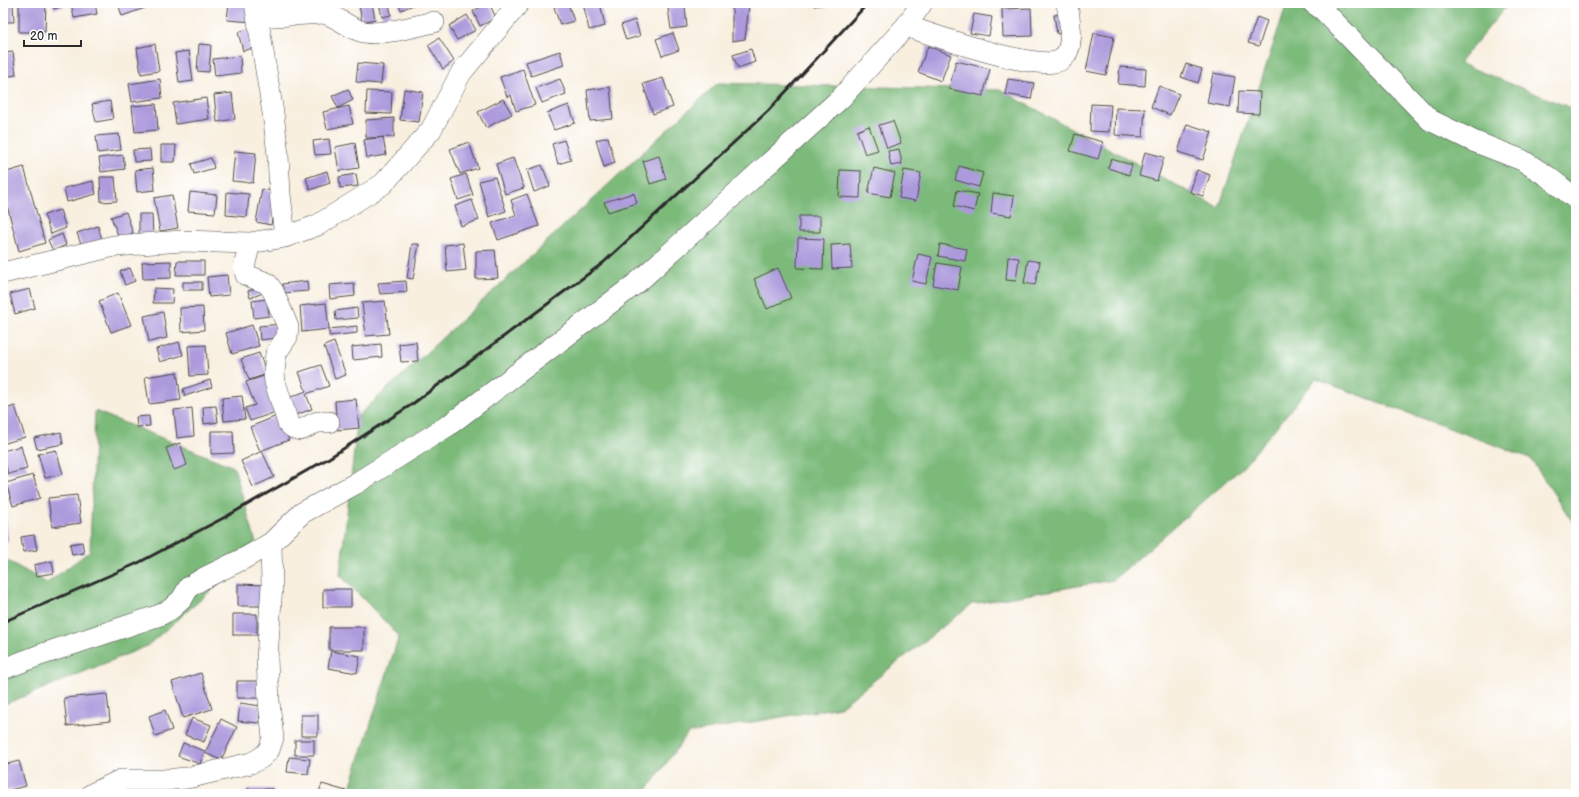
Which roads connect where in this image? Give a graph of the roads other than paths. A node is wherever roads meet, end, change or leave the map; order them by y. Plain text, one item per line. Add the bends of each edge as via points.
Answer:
1 (519, 3) edge
2 (922, 3) edge
3 (1067, 3) edge
4 (1313, 3) edge
5 (256, 10) edge
6 (434, 22) dead end
7 (906, 26) junction
8 (1576, 198) edge
9 (285, 237) junction
10 (250, 243) junction
11 (3, 273) edge
12 (328, 422) dead end
13 (271, 542) junction
14 (3, 669) edge
15 (92, 794) edge

1 - 9 street via 461,73 431,130 383,184 318,225
2 - 7 street
3 - 7 street via 1071,31 1069,49 1064,58 1050,64 1006,57
4 - 8 street via 1324,10 1430,120 1473,142 1522,160
5 - 6 street via 324,13 350,27 373,33
5 - 9 street via 273,113
7 - 13 street via 841,98 638,282 449,425 302,514
9 - 10 street
10 - 11 street via 182,241 114,246
10 - 12 street via 244,267 246,275 267,283 288,327 287,337 276,352 274,373 274,382 288,423 292,428 304,430 318,422
13 - 14 street via 189,587 182,599 160,615
13 - 15 street via 272,585 267,659 273,738 269,750 251,764 187,778 121,780

